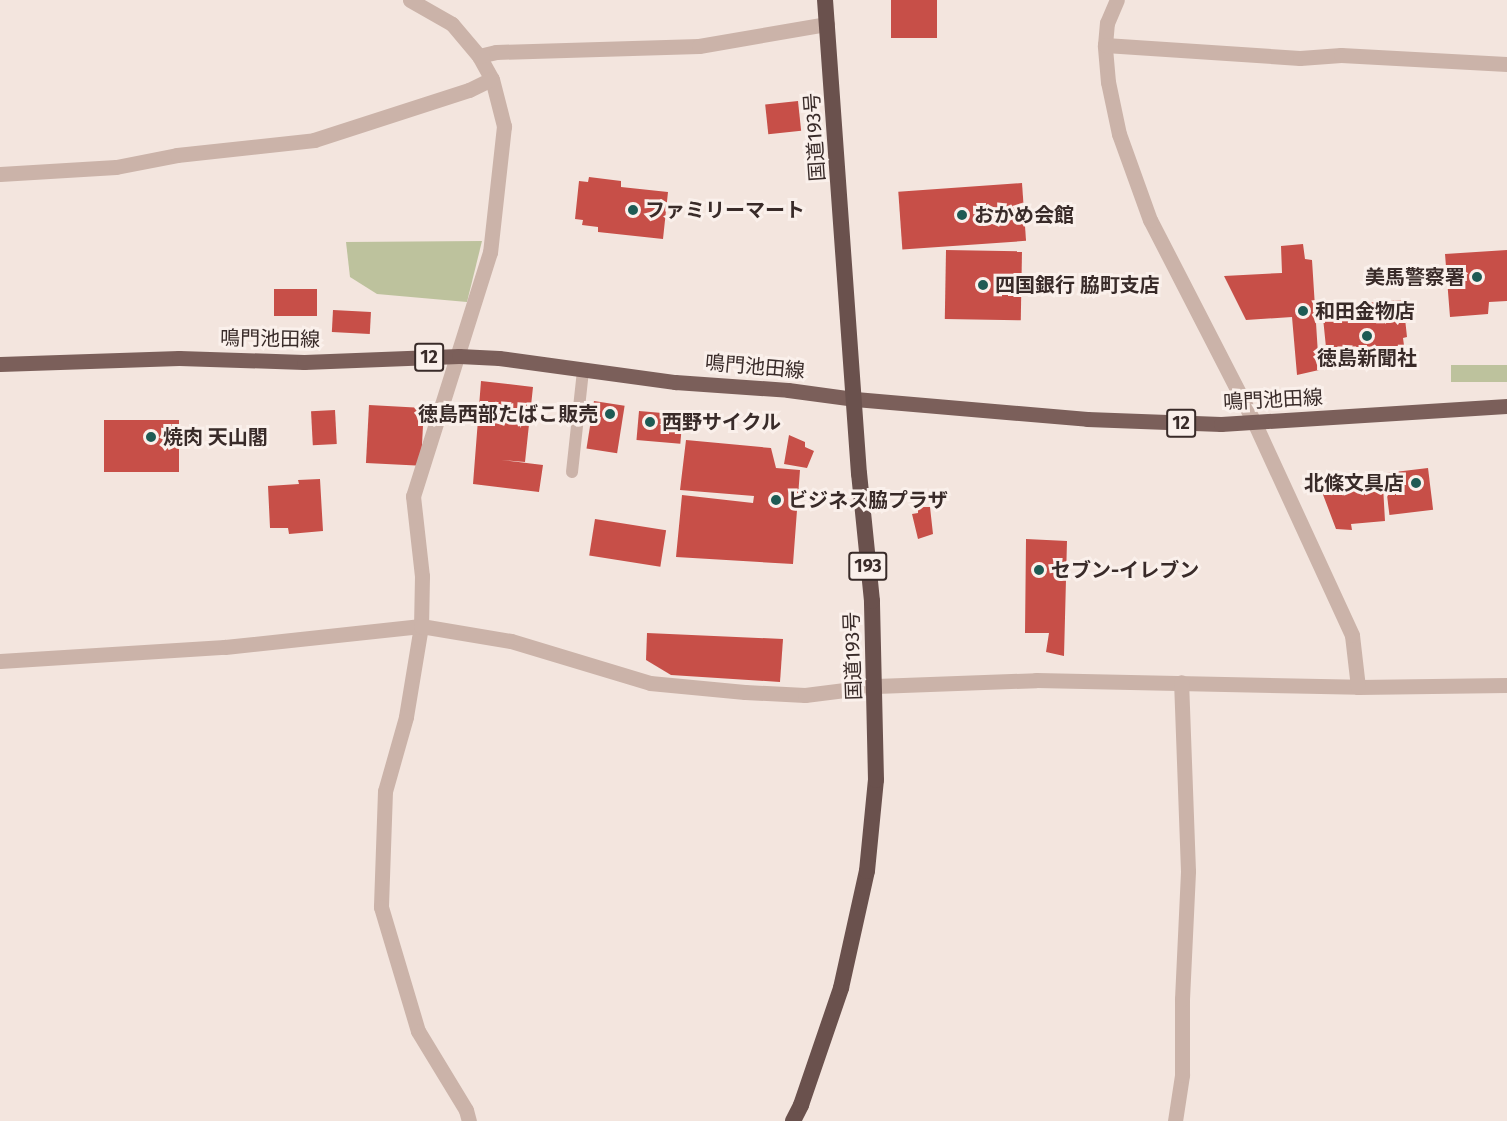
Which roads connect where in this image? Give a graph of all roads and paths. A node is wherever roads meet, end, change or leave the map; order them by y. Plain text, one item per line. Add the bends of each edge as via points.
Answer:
1 (410, 0) edge
2 (825, 0) edge
3 (1117, 0) edge
4 (827, 24) junction
5 (1105, 45) junction
6 (479, 56) junction
7 (1507, 64) edge
8 (492, 79) junction
9 (0, 174) edge
10 (459, 356) junction
11 (0, 364) edge
12 (583, 370) junction
13 (855, 399) junction
14 (1507, 406) edge
15 (1255, 424) junction
16 (572, 472) dead end
17 (421, 626) junction
18 (0, 661) edge
19 (1181, 682) junction
20 (1507, 685) edge
21 (876, 686) junction
22 (1358, 687) junction
23 (468, 1121) edge
24 (793, 1121) edge
25 (1175, 1121) edge

1 - 6 street via 452,24
2 - 4 highway, 国道193号 / 193
3 - 5 street via 1107,23
4 - 6 street via 699,46 496,52
4 - 13 highway, 国道193号 / 193
5 - 7 street via 1300,58 1341,55
5 - 15 street via 1119,134 1150,220
6 - 8 street
8 - 9 street via 470,90 314,140 177,154 116,167
8 - 10 street via 504,126 491,240
10 - 11 main road, 鳴門池田線 / 12 via 304,362 179,358
10 - 12 main road, 鳴門池田線 / 12
10 - 17 street via 413,496 422,576
12 - 13 main road, 鳴門池田線 / 12
12 - 16 lane
13 - 15 main road, 鳴門池田線 / 12 via 1087,419
13 - 21 highway, 国道193号 / 193
14 - 15 main road, 鳴門池田線 / 12
15 - 22 street via 1352,635
17 - 18 street via 225,647
17 - 21 street via 511,641 651,683 805,695
17 - 23 street via 406,717 385,791 381,907 418,1030 466,1110
19 - 21 street via 1036,680
19 - 22 street
19 - 25 street via 1188,871 1182,1075
20 - 22 street
21 - 24 highway, 国道193号 / 193 via 876,780 867,871 842,988

